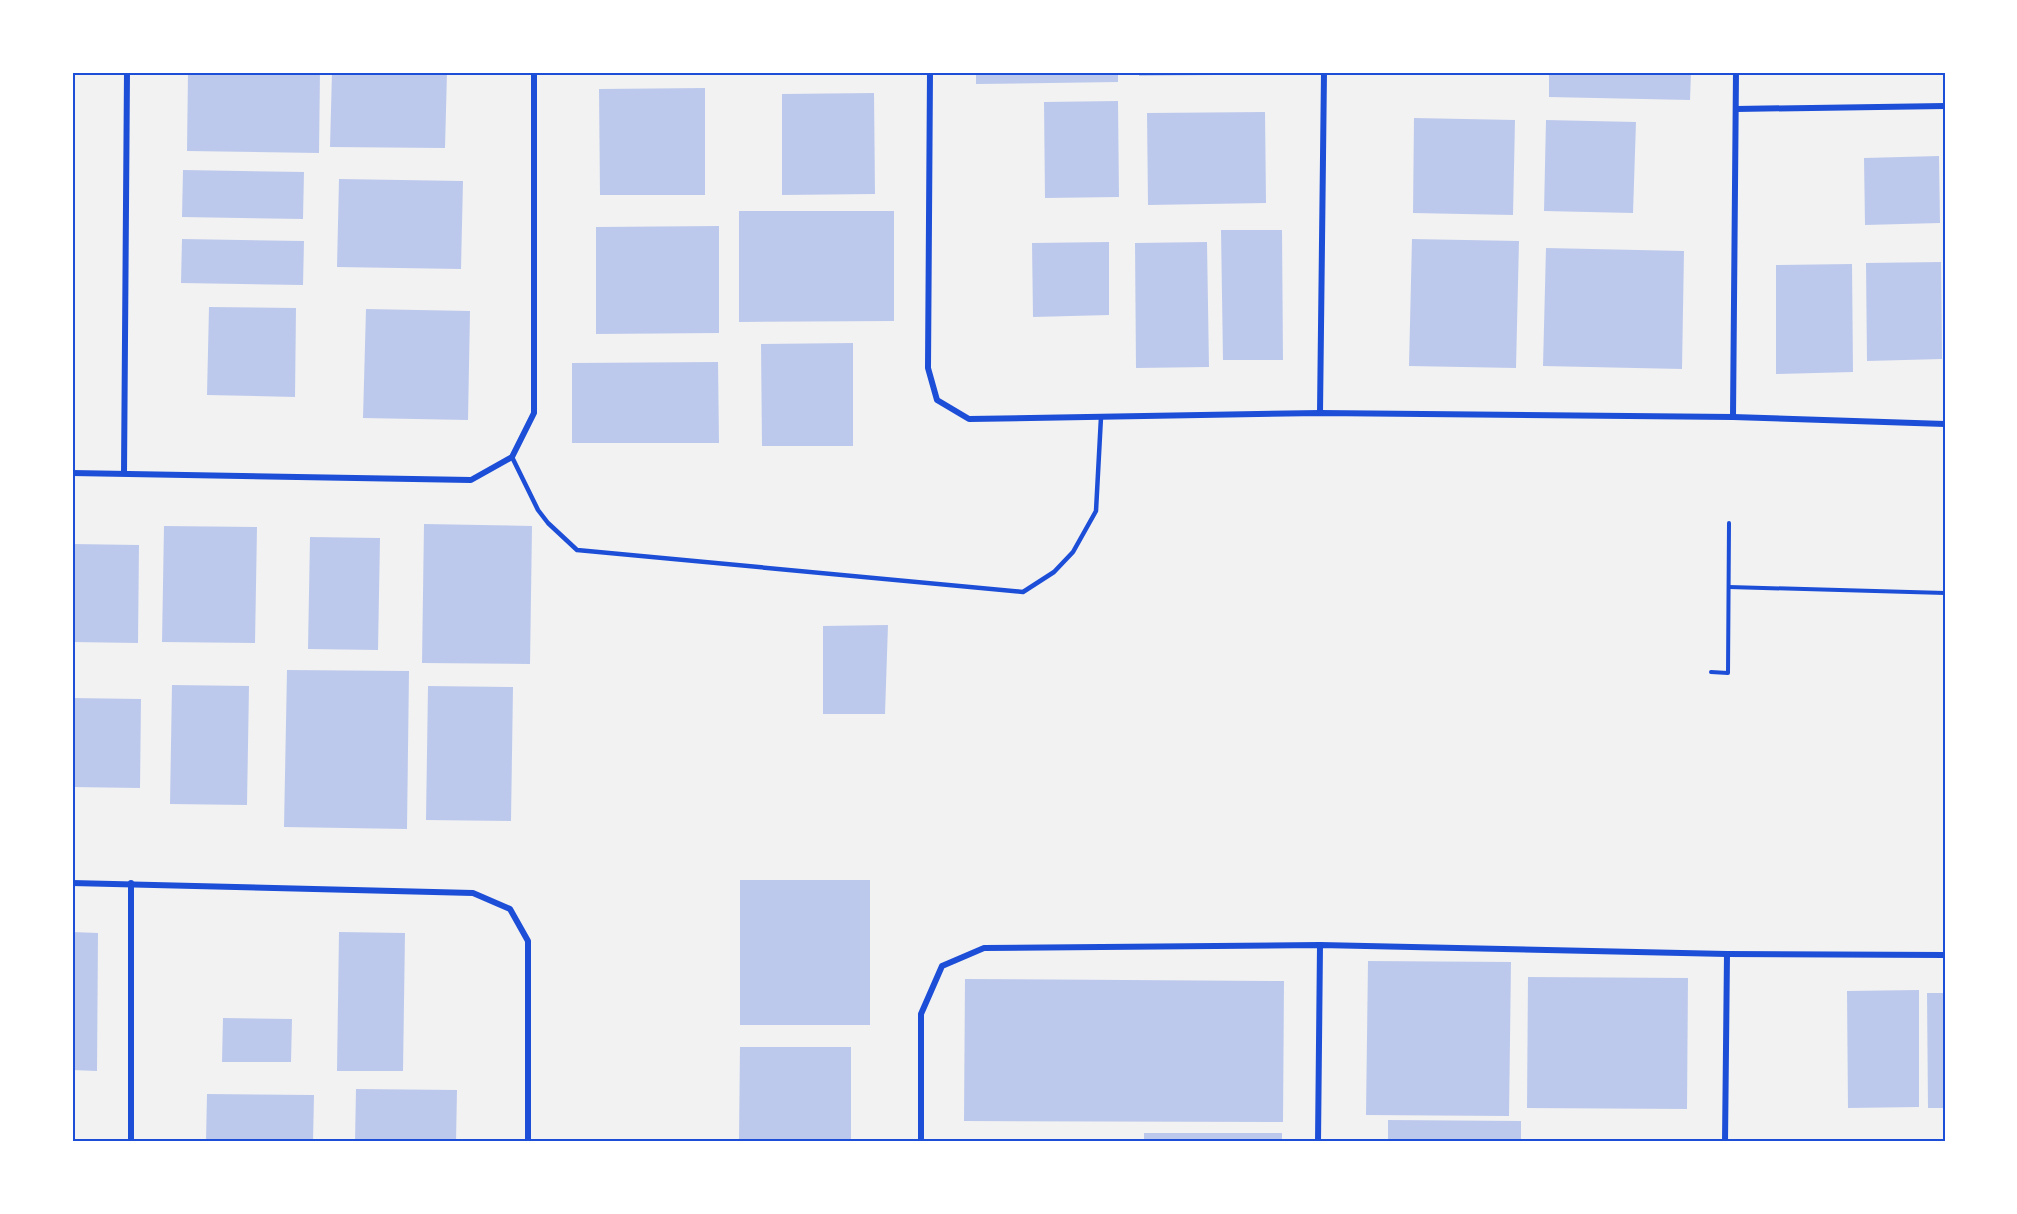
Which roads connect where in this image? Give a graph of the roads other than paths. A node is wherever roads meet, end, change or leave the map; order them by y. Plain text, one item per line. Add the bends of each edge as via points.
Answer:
1 (128, 72) edge
2 (534, 72) edge
3 (930, 72) edge
4 (1324, 72) edge
5 (1736, 72) edge
6 (1945, 106) edge
7 (1736, 109) junction
8 (1320, 413) junction
9 (1101, 417) junction
10 (1733, 417) junction
11 (1945, 424) edge
12 (512, 457) junction
13 (72, 473) edge
14 (124, 473) junction
15 (72, 883) edge
16 (131, 883) junction
17 (1320, 945) junction
18 (1726, 954) junction
19 (1945, 955) edge
20 (131, 1142) edge
21 (528, 1142) edge
22 (921, 1142) edge
23 (1318, 1142) edge
24 (1725, 1142) edge

1 - 14 street
2 - 12 street via 534,413
3 - 9 street via 928,368 937,400 969,419
4 - 8 street
5 - 7 street
6 - 7 street
7 - 10 street
8 - 9 street
8 - 10 street
9 - 12 lane via 1096,511 1073,552 1054,572 1023,592 577,550 537,510
10 - 11 street
12 - 14 street via 471,480
13 - 14 street
15 - 16 street
16 - 20 street
16 - 21 street via 473,892 510,909 528,941
17 - 18 street
17 - 22 street via 984,948 942,966 921,1014
17 - 23 street
18 - 19 street
18 - 24 street

